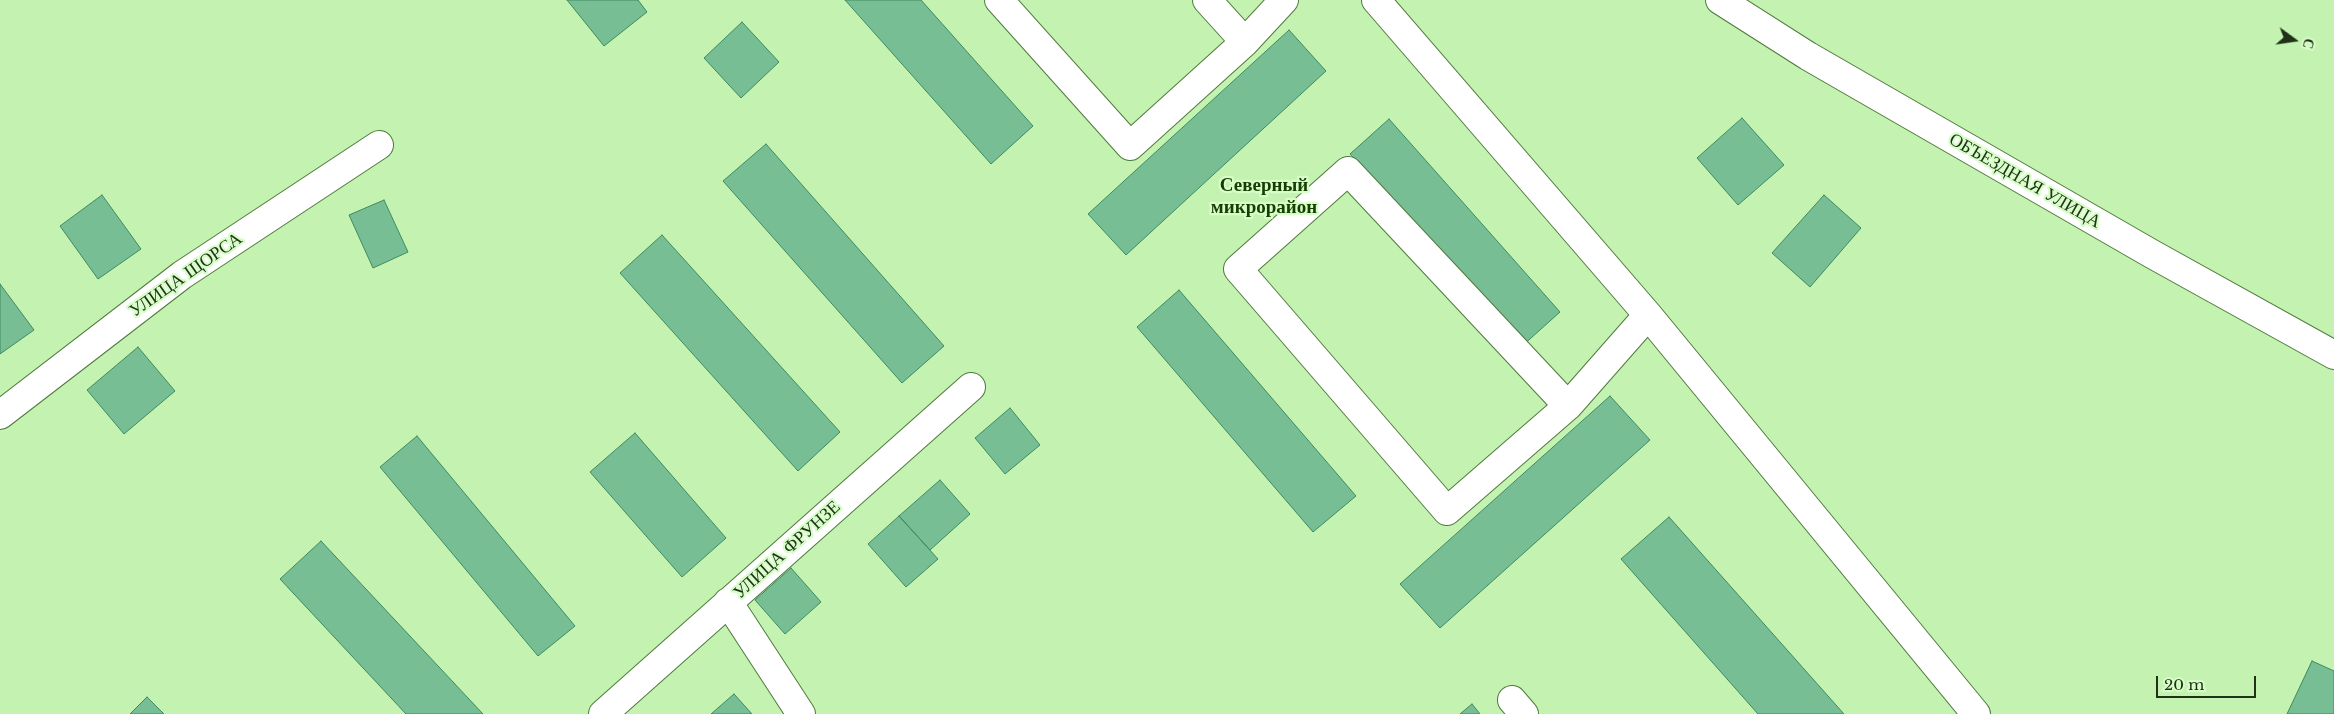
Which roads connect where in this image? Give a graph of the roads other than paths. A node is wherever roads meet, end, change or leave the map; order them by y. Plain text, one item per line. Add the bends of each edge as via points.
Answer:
1 (999, 0) edge
2 (1207, 0) edge
3 (1284, 0) edge
4 (1376, 0) edge
5 (1720, 0) edge
6 (1245, 42) junction
7 (380, 145) dead end
8 (1648, 315) junction
9 (2334, 354) edge
10 (971, 386) dead end
11 (1568, 406) junction
12 (0, 415) edge
13 (728, 602) junction
14 (603, 714) edge
15 (801, 714) edge
16 (1976, 714) edge

1 - 6 street via 1130,146
2 - 6 street
3 - 6 street
4 - 8 street
5 - 9 street, ОБЪЕЗДНАЯ УЛИЦА via 1808,56 2152,254
7 - 12 street, УЛИЦА ЩОРСА via 182,275
8 - 11 street
8 - 16 street
10 - 13 street, УЛИЦА ФРУНЗЕ
11 - 11 street via 1447,511 1238,268 1348,171
13 - 14 street, УЛИЦА ФРУНЗЕ
13 - 15 street

